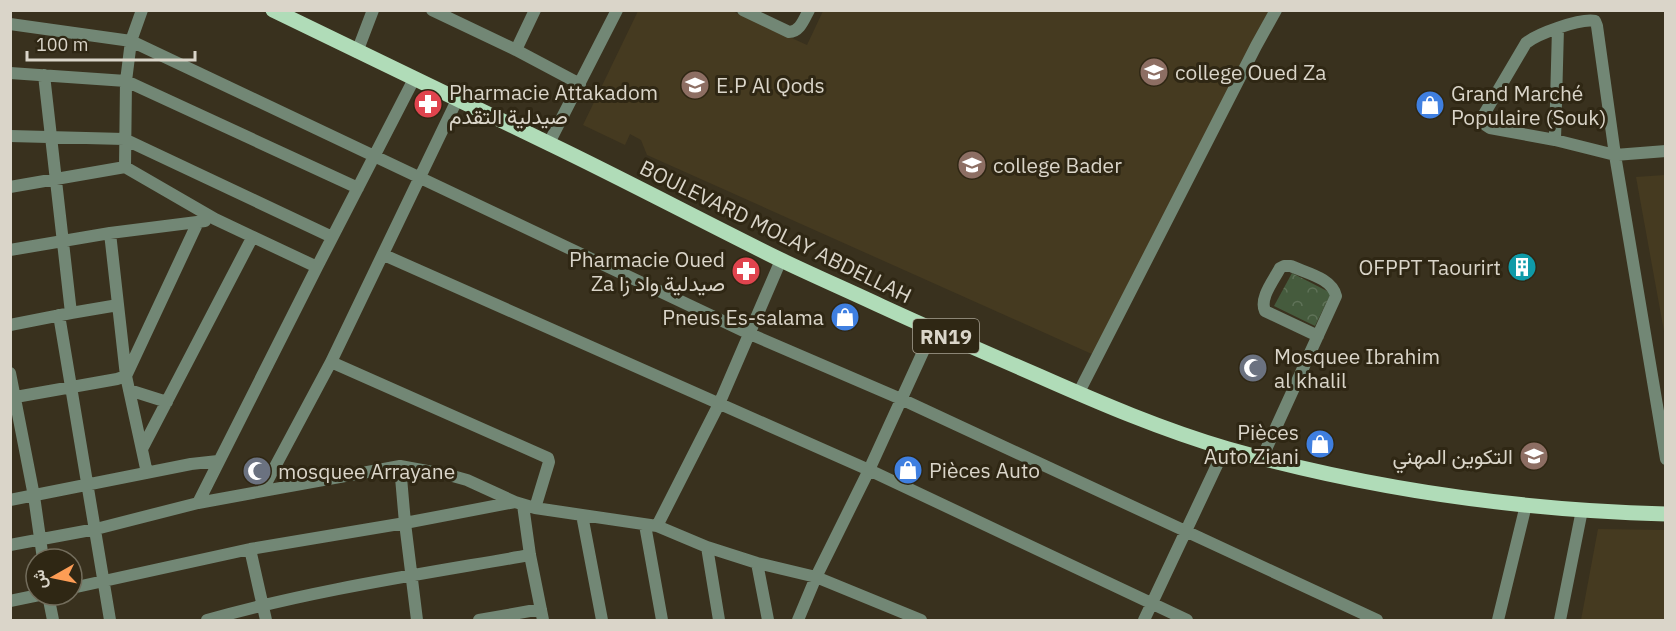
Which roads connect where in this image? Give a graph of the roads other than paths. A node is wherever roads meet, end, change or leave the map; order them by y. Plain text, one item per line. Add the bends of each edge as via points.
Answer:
1 (142, 10) edge
2 (273, 10) edge
3 (373, 10) edge
4 (432, 10) edge
5 (535, 10) edge
6 (617, 10) edge
7 (742, 10) edge
8 (809, 10) edge
9 (1276, 10) edge
10 (449, 14) edge
11 (10, 24) edge
12 (1558, 28) junction
13 (130, 41) junction
14 (516, 50) junction
15 (357, 52) junction
16 (10, 73) edge
17 (44, 75) junction
18 (414, 79) junction
19 (126, 81) junction
20 (580, 84) junction
21 (457, 100) junction
22 (10, 136) edge
23 (51, 138) junction
24 (124, 140) junction
25 (1555, 140) junction
26 (549, 143) junction
27 (1665, 151) edge
28 (375, 155) junction
29 (1615, 155) junction
30 (125, 167) junction
31 (56, 178) junction
32 (420, 178) junction
33 (10, 187) edge
34 (358, 188) junction
35 (215, 219) junction
36 (198, 222) junction
37 (110, 233) junction
38 (332, 237) junction
39 (252, 238) junction
40 (63, 241) junction
41 (10, 250) edge
42 (384, 255) junction
43 (781, 260) junction
44 (317, 267) junction
45 (118, 305) junction
46 (65, 314) junction
47 (10, 325) edge
48 (933, 330) junction
49 (750, 334) junction
50 (1318, 336) junction
51 (331, 362) junction
52 (10, 373) edge
53 (126, 376) junction
54 (72, 387) junction
55 (129, 390) junction
56 (1078, 394) junction
57 (13, 398) edge
58 (901, 399) junction
59 (167, 402) junction
60 (719, 404) junction
61 (1225, 448) junction
62 (142, 449) junction
63 (1262, 458) junction
64 (1665, 459) edge
65 (218, 461) junction
66 (400, 466) junction
67 (869, 470) junction
68 (147, 473) junction
69 (87, 484) junction
70 (262, 490) junction
71 (34, 496) junction
72 (10, 500) edge
73 (198, 503) junction
74 (524, 505) junction
75 (1526, 505) junction
76 (1582, 510) junction
77 (1665, 514) edge
78 (582, 515) junction
79 (405, 523) junction
80 (651, 526) junction
81 (96, 529) junction
82 (1185, 532) junction
83 (40, 540) junction
84 (10, 545) edge
85 (41, 547) edge
86 (707, 547) junction
87 (250, 549) junction
88 (530, 555) junction
89 (757, 563) junction
90 (412, 576) junction
91 (816, 578) junction
92 (104, 582) junction
93 (84, 586) edge
94 (262, 604) junction
95 (1152, 604) junction
96 (542, 615) edge
97 (912, 619) edge
98 (110, 621) edge
99 (207, 621) edge
100 (266, 621) edge
101 (417, 621) edge
102 (479, 621) edge
103 (602, 621) edge
104 (662, 621) edge
105 (719, 621) edge
106 (768, 621) edge
107 (798, 621) edge
108 (1144, 621) edge
109 (1187, 621) edge
110 (1377, 621) edge
111 (1498, 621) edge
112 (1560, 621) edge

1 - 13 street
2 - 15 main road, BOULEVARD MOLAY ABDELLAH / RN19
3 - 15 street
4 - 10 street
5 - 14 street
6 - 20 street
7 - 8 street via 789,32 799,28
9 - 56 street
10 - 14 street
11 - 13 street
12 - 25 street
12 - 25 street via 1526,43 1483,116 1484,124 1490,128
12 - 29 street via 1589,20 1597,26
13 - 19 street
13 - 28 street
14 - 20 street
15 - 18 main road, BOULEVARD MOLAY ABDELLAH / RN19
16 - 17 street
17 - 19 street
17 - 23 street
18 - 21 main road, BOULEVARD MOLAY ABDELLAH / RN19
18 - 28 street
19 - 24 street
19 - 34 street
20 - 26 street
21 - 26 main road, BOULEVARD MOLAY ABDELLAH / RN19
21 - 32 street
22 - 23 street
23 - 24 street
23 - 31 street
24 - 30 street
24 - 38 street
25 - 29 street
26 - 43 main road, BOULEVARD MOLAY ABDELLAH / RN19
27 - 29 street
28 - 32 street
28 - 34 street
29 - 64 street
30 - 31 street
30 - 35 street
31 - 33 street
31 - 40 street
32 - 42 street
32 - 49 street
34 - 38 street
35 - 36 street
35 - 39 street
36 - 37 street
36 - 53 street
37 - 40 street
37 - 45 street
38 - 44 street
39 - 44 street
39 - 59 street
40 - 41 street
40 - 46 street
42 - 51 street
42 - 60 street
43 - 48 main road, BOULEVARD MOLAY ABDELLAH / RN19
43 - 49 street
44 - 65 street
45 - 46 street
45 - 53 street
46 - 47 street
46 - 54 street
48 - 56 main road, BOULEVARD MOLAY ABDELLAH / RN19
48 - 58 street
49 - 58 street
49 - 60 street
50 - 50 street via 1336,296 1334,290 1329,283 1291,266 1280,268 1263,301 1265,311
50 - 63 street
51 - 70 street
51 - 74 street via 548,458
52 - 57 street
53 - 54 street
53 - 55 street
54 - 57 street
54 - 69 street
55 - 59 street
55 - 62 street
56 - 61 main road, BOULEVARD MOLAY ABDELLAH / RN19
57 - 71 street
58 - 67 street
58 - 82 street
59 - 62 street
60 - 67 street
60 - 80 street
61 - 63 main road, BOULEVARD MOLAY ABDELLAH / RN19
61 - 82 street
62 - 68 street
63 - 75 main road, BOULEVARD MOLAY ABDELLAH / RN19 via 1403,488
65 - 68 street
65 - 73 street
66 - 70 street
66 - 74 street via 467,480
66 - 79 street
67 - 91 street
67 - 95 street
68 - 69 street
69 - 71 street
69 - 81 street
70 - 73 street
71 - 72 street
71 - 83 street
73 - 81 street
74 - 78 street
74 - 79 street
74 - 88 street
75 - 76 main road, BOULEVARD MOLAY ABDELLAH / RN19
75 - 111 street
76 - 77 main road, BOULEVARD MOLAY ABDELLAH / RN19
76 - 112 street
78 - 80 street
78 - 103 street
79 - 87 street
79 - 90 street
80 - 86 street
80 - 104 street
81 - 83 street
81 - 92 street
82 - 95 street
82 - 110 street
83 - 84 street
83 - 85 street
86 - 89 street
86 - 105 street
87 - 92 street
87 - 94 street
88 - 90 street
88 - 96 street
89 - 91 street
89 - 106 street
90 - 94 street
90 - 101 street
91 - 97 street
91 - 107 street
92 - 93 street
92 - 98 street
94 - 99 street
94 - 100 street
95 - 108 street
95 - 109 street
96 - 102 street

